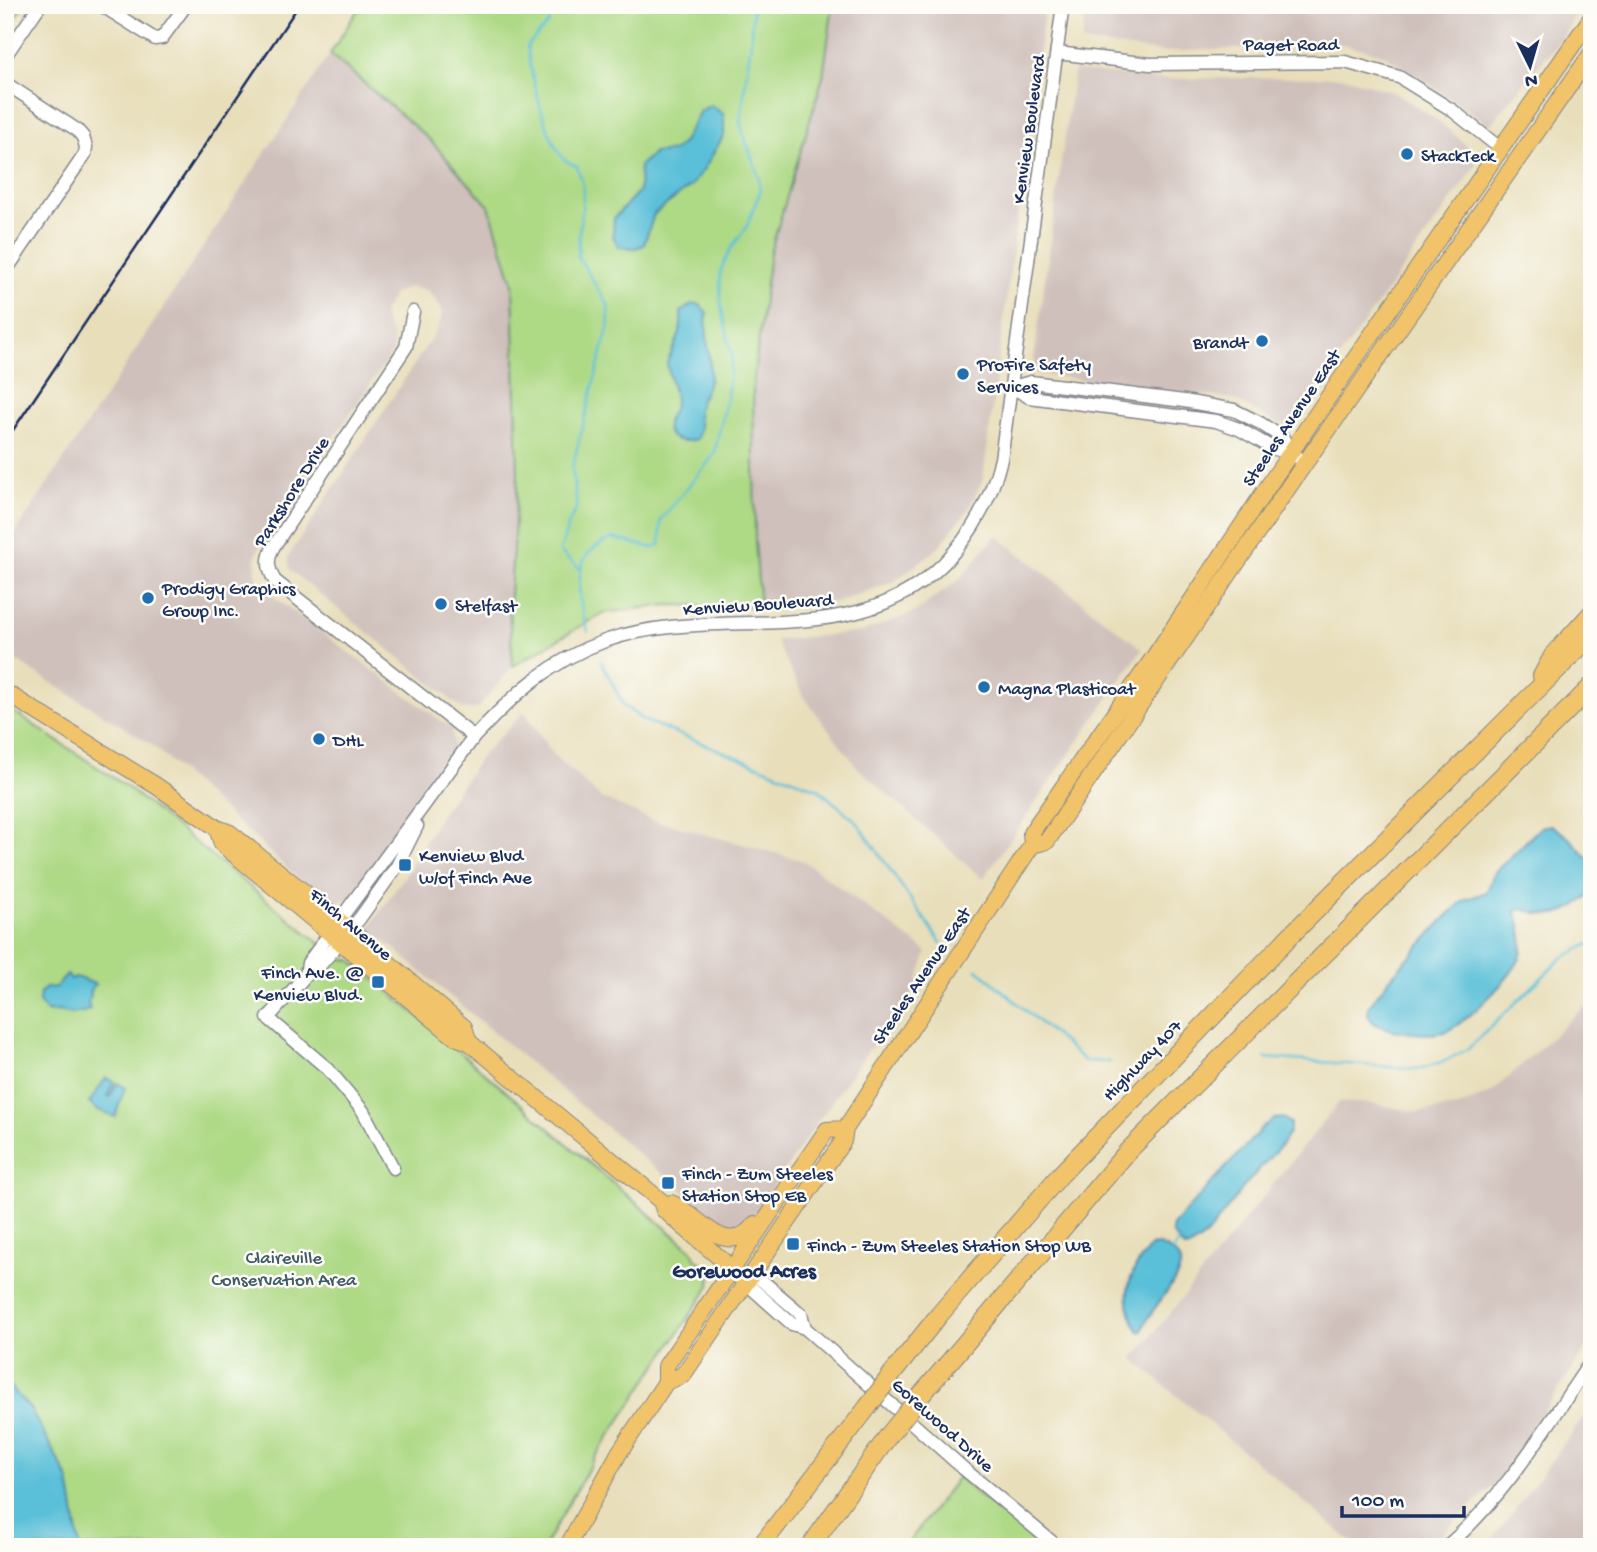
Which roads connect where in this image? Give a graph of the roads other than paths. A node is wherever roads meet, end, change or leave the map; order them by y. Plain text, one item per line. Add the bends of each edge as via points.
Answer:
1 (40, 5) edge
2 (101, 5) edge
3 (186, 5) edge
4 (1063, 5) edge
5 (1592, 17) edge
6 (1057, 53) junction
7 (1592, 53) edge
8 (5, 56) edge
9 (5, 83) edge
10 (1501, 149) junction
11 (5, 272) edge
12 (412, 312) dead end
13 (1012, 387) junction
14 (1184, 401) junction
15 (1182, 417) junction
16 (1290, 452) junction
17 (1305, 463) junction
18 (1592, 613) edge
19 (1592, 635) edge
20 (1592, 686) edge
21 (5, 692) edge
22 (1534, 692) junction
23 (474, 737) junction
24 (1032, 845) junction
25 (340, 931) junction
26 (845, 1129) junction
27 (393, 1168) dead end
28 (778, 1201) junction
29 (666, 1202) junction
30 (735, 1264) junction
31 (750, 1278) junction
32 (1592, 1360) edge
33 (666, 1382) junction
34 (567, 1547) edge
35 (760, 1547) edge
36 (810, 1547) edge
37 (1058, 1547) edge
38 (1446, 1547) edge

1 - 8 street
2 - 3 street via 155,39 162,38
4 - 6 street, Kenview Boulevard
5 - 10 main road, Steeles Avenue East
6 - 10 street, Paget Road via 1150,64 1345,62 1399,77 1452,110
6 - 13 street, Kenview Boulevard
7 - 17 main road, Steeles Avenue East
9 - 11 street via 77,130 86,147 85,155
10 - 16 main road, Steeles Avenue East
12 - 23 street, Parkshore Drive via 406,347 272,550 268,565 275,580
13 - 14 street via 1031,382
13 - 15 street via 1029,397
13 - 23 street, Kenview Boulevard via 1001,459 987,505 971,532 934,574 907,592 874,607 830,618 648,630 606,641 539,675
14 - 15 street
14 - 16 street via 1234,410 1283,438
15 - 16 street via 1216,421
16 - 17 street
16 - 24 main road, Steeles Avenue East via 1031,833
17 - 24 main road, Steeles Avenue East via 1047,841
18 - 22 highway via 1553,656
19 - 22 highway, Highway 407
20 - 36 highway, bridge via 1128,1151 889,1435
21 - 25 main road, Finch Avenue via 217,828 222,844
22 - 35 highway, Highway 407, bridge via 1061,1174 939,1315
23 - 25 street, Kenview Boulevard via 428,803 397,866
24 - 26 main road, Steeles Avenue East
25 - 27 street, Kenview Boulevard via 308,963 306,975 268,1018 328,1069 354,1100
25 - 29 main road, Finch Avenue via 455,1037 469,1041
26 - 28 main road, Steeles Avenue East via 827,1130
26 - 31 main road, Steeles Avenue East via 843,1141
28 - 29 main road via 766,1208 748,1232 730,1238 719,1237 678,1205
28 - 30 main road, Steeles Avenue East
29 - 30 main road, Finch Avenue
30 - 31 main road, Finch Avenue
30 - 33 main road, Steeles Avenue East via 666,1366
31 - 33 main road, Steeles Avenue East via 683,1375
31 - 37 street, Gorewood Drive via 792,1324 805,1328
32 - 38 street via 1504,1487
33 - 34 main road, Steeles Avenue East via 619,1453

